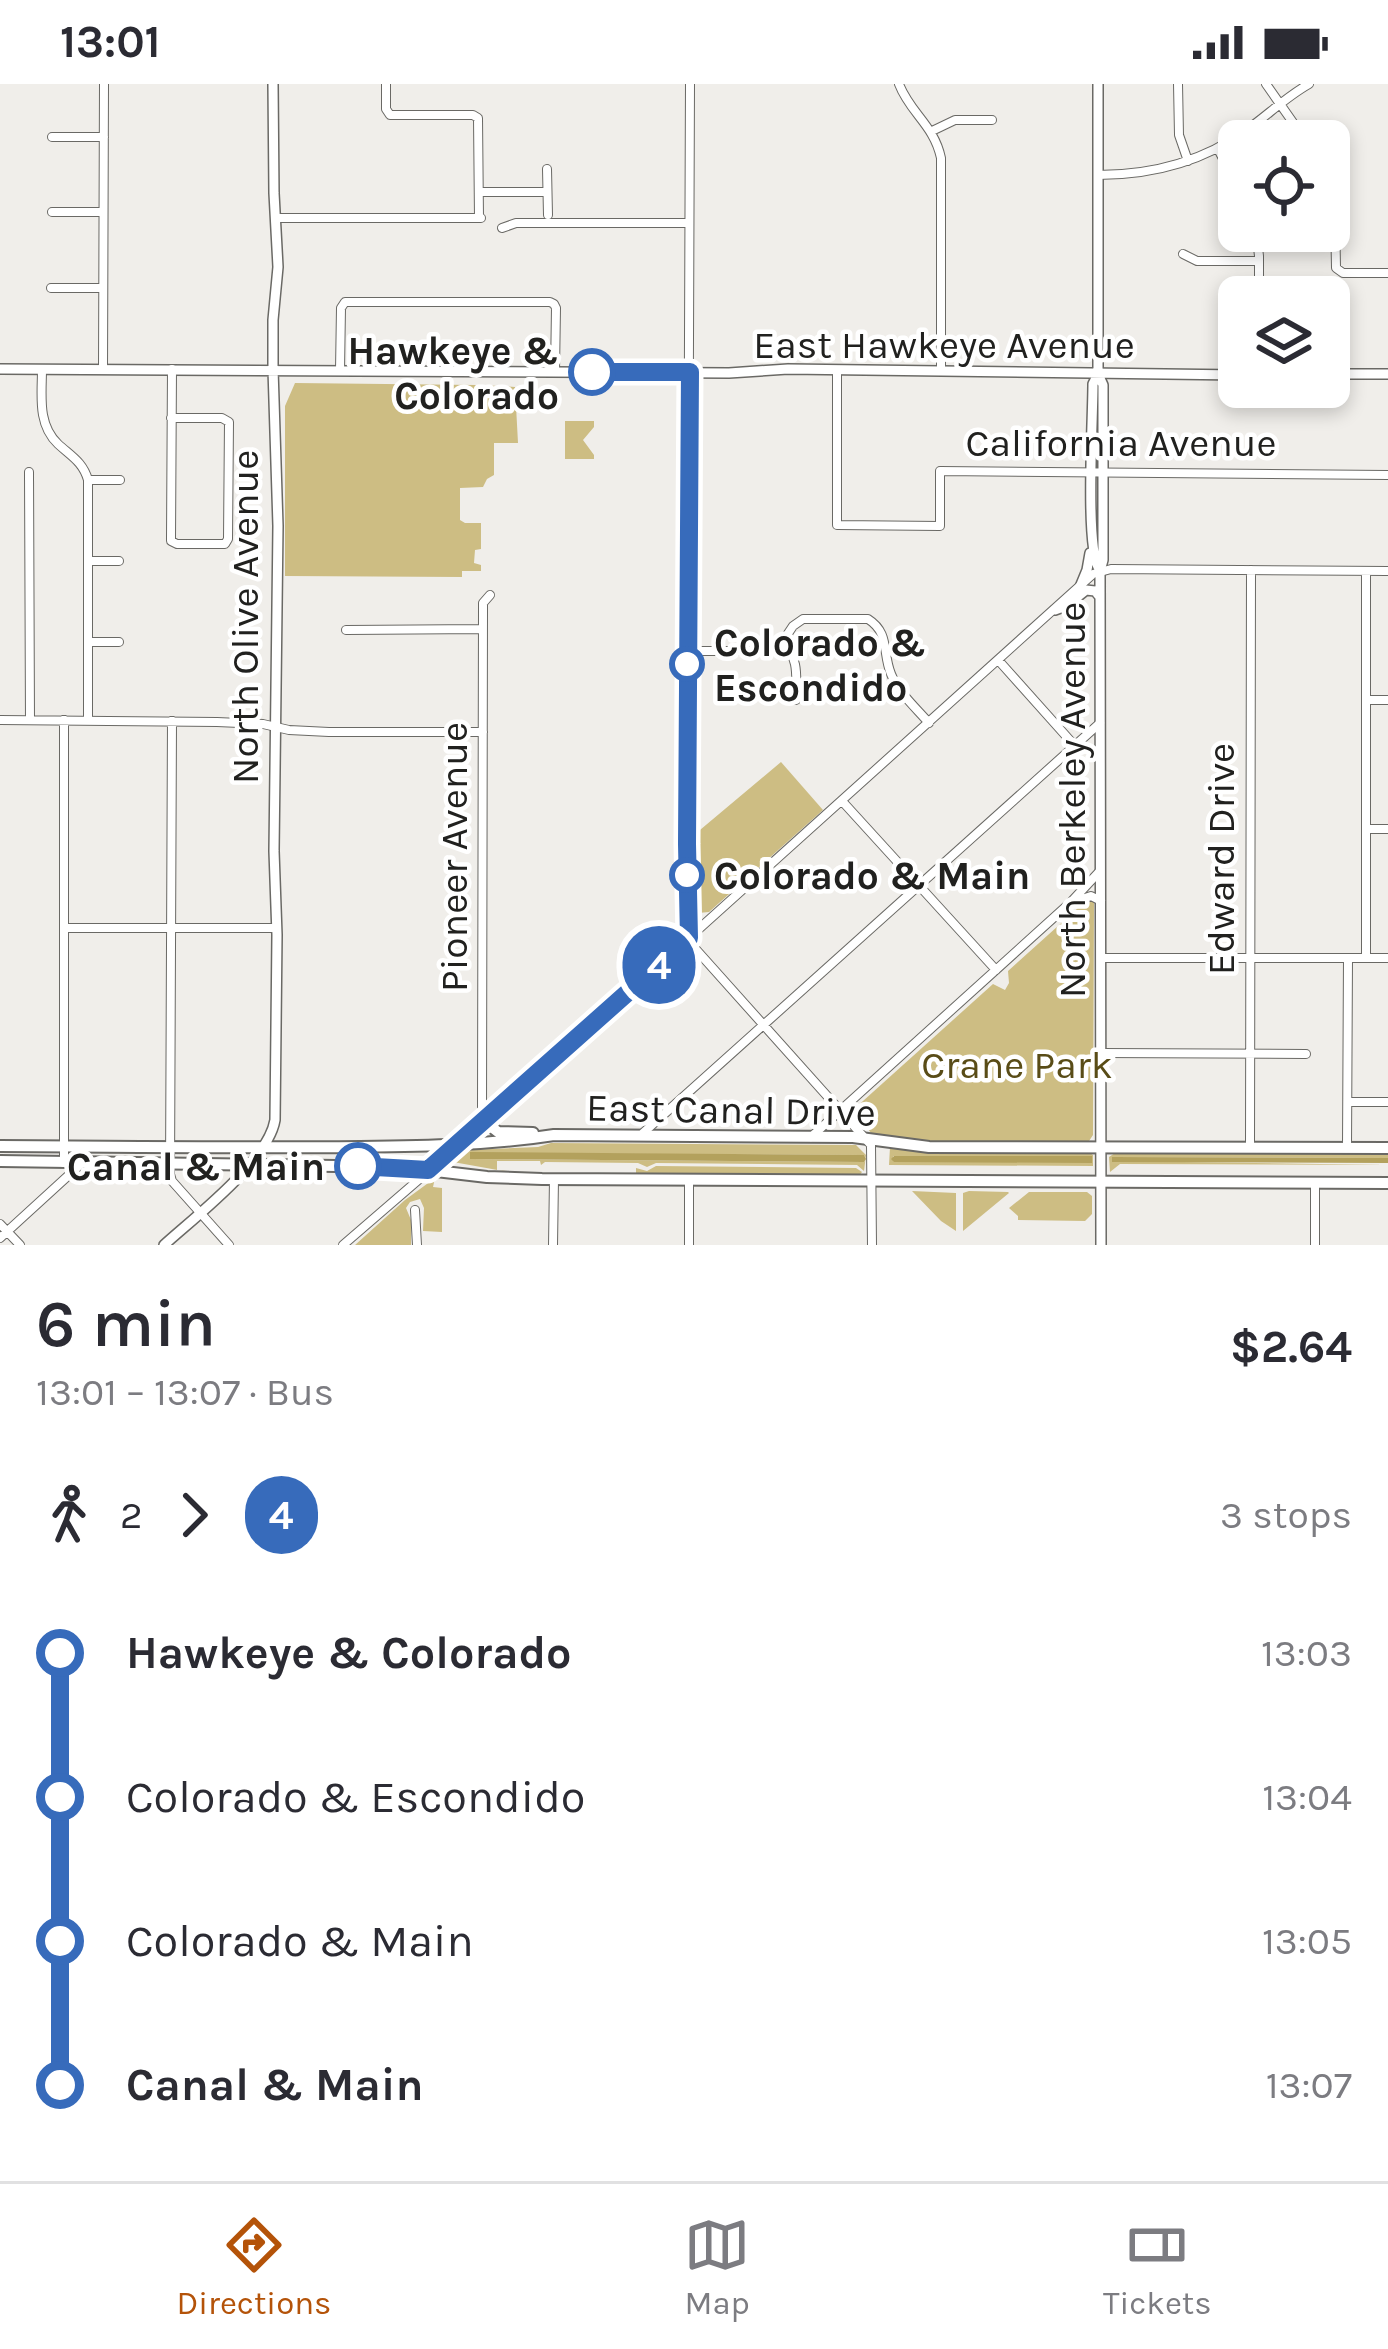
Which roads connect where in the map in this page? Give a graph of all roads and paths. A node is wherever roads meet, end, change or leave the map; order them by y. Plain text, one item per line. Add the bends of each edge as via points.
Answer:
1 (104, 84) edge
2 (273, 84) edge
3 (386, 84) edge
4 (690, 84) edge
5 (899, 84) edge
6 (1098, 84) edge
7 (1178, 84) edge
8 (1266, 84) edge
9 (1309, 84) edge
10 (1279, 104) junction
11 (992, 119) dead end
12 (1257, 120) edge
13 (1291, 120) edge
14 (932, 131) junction
15 (52, 137) dead end
16 (104, 137) junction
17 (1218, 148) edge
18 (1188, 161) junction
19 (547, 169) dead end
20 (1098, 175) junction
21 (479, 192) junction
22 (548, 192) junction
23 (52, 212) dead end
24 (104, 212) junction
25 (548, 215) dead end
26 (275, 218) junction
27 (689, 224) junction
28 (502, 228) dead end
29 (1258, 252) edge
30 (1336, 252) edge
31 (1184, 254) dead end
32 (1259, 261) junction
33 (1388, 273) edge
34 (1259, 276) edge
35 (51, 288) dead end
36 (104, 288) junction
37 (0, 369) edge
38 (103, 369) junction
39 (172, 369) junction
40 (273, 369) junction
41 (42, 370) junction
42 (340, 370) junction
43 (837, 370) junction
44 (941, 370) junction
45 (555, 371) junction
46 (690, 372) junction
47 (1098, 374) junction
48 (1350, 374) edge
49 (1388, 374) edge
50 (1218, 375) edge
51 (172, 418) junction
52 (29, 472) dead end
53 (1098, 472) junction
54 (1388, 475) edge
55 (88, 480) junction
56 (120, 480) dead end
57 (1092, 530) junction
58 (89, 561) junction
59 (119, 561) dead end
60 (1250, 570) junction
61 (1100, 571) junction
62 (1366, 571) junction
63 (1388, 572) edge
64 (1080, 587) junction
65 (490, 595) dead end
66 (1102, 603) junction
67 (1055, 610) junction
68 (483, 629) junction
69 (346, 630) dead end
70 (88, 642) junction
71 (119, 642) dead end
72 (782, 642) junction
73 (688, 651) junction
74 (999, 661) junction
75 (796, 700) dead end
76 (1366, 700) junction
77 (1388, 700) edge
78 (0, 720) edge
79 (30, 720) junction
80 (64, 720) junction
81 (88, 720) junction
82 (172, 721) junction
83 (1102, 722) junction
84 (928, 723) junction
85 (277, 727) junction
86 (483, 732) junction
87 (1075, 746) junction
88 (1102, 756) junction
89 (842, 801) junction
90 (1366, 829) junction
91 (1388, 829) edge
92 (1102, 865) junction
93 (919, 886) junction
94 (1102, 901) junction
95 (1071, 902) junction
96 (688, 910) junction
97 (714, 915) junction
98 (64, 928) junction
99 (172, 928) junction
100 (277, 928) junction
101 (689, 938) junction
102 (1101, 958) junction
103 (1250, 958) junction
104 (1348, 958) junction
105 (1366, 958) junction
106 (1388, 958) edge
107 (996, 970) junction
108 (763, 1025) junction
109 (1101, 1053) junction
110 (1250, 1053) junction
111 (1306, 1054) dead end
112 (1348, 1102) junction
113 (1388, 1102) edge
114 (840, 1111) junction
115 (485, 1122) junction
116 (554, 1135) junction
117 (640, 1136) junction
118 (811, 1137) junction
119 (866, 1139) junction
120 (460, 1144) junction
121 (0, 1146) edge
122 (64, 1146) junction
123 (171, 1147) junction
124 (263, 1148) junction
125 (1101, 1148) junction
126 (1250, 1148) junction
127 (1348, 1148) junction
128 (1388, 1148) edge
129 (0, 1161) edge
130 (64, 1163) junction
131 (81, 1164) junction
132 (170, 1165) junction
133 (249, 1166) junction
134 (428, 1170) junction
135 (554, 1179) junction
136 (689, 1180) junction
137 (873, 1181) junction
138 (1101, 1183) junction
139 (1315, 1183) junction
140 (1388, 1183) edge
141 (416, 1210) dead end
142 (200, 1213) junction
143 (2, 1231) edge
144 (20, 1245) edge
145 (164, 1245) edge
146 (229, 1245) edge
147 (343, 1245) edge
148 (417, 1245) edge
149 (554, 1245) edge
150 (689, 1245) edge
151 (872, 1245) edge
152 (1101, 1245) edge
153 (1315, 1245) edge

1 - 16 street
2 - 26 street, North Olive Avenue
3 - 21 street via 392,115 478,118
4 - 27 street
5 - 14 street
6 - 20 street, North Berkeley Avenue
7 - 18 street
8 - 10 street
9 - 10 street
10 - 12 street
10 - 13 street
11 - 14 street via 955,120
14 - 44 street via 941,169
15 - 16 street
16 - 24 street
17 - 18 street
18 - 20 street
19 - 22 street
20 - 47 street, North Berkeley Avenue
21 - 22 street
21 - 26 street via 481,218
22 - 25 street
23 - 24 street
24 - 36 street
26 - 40 street, North Olive Avenue
27 - 28 street
27 - 46 street
29 - 32 street
30 - 33 street via 1343,273
31 - 32 street
32 - 34 street
35 - 36 street
36 - 38 street
37 - 41 street, East Hawkeye Avenue
38 - 39 street, East Hawkeye Avenue
38 - 41 street, East Hawkeye Avenue
39 - 40 street, East Hawkeye Avenue
39 - 51 street
40 - 42 street, East Hawkeye Avenue
40 - 85 street, North Olive Avenue
41 - 55 street via 45,424
42 - 45 street, East Hawkeye Avenue
42 - 45 street via 344,302 550,302
43 - 44 street, East Hawkeye Avenue
43 - 46 street, East Hawkeye Avenue
43 - 53 street, California Avenue via 837,525 940,526 940,471
44 - 47 street, East Hawkeye Avenue
45 - 46 street, East Hawkeye Avenue
46 - 73 street
47 - 50 street, East Hawkeye Avenue
47 - 53 street, North Berkeley Avenue
48 - 49 street
51 - 51 street via 230,425 226,543 173,543
52 - 79 street
53 - 54 street, California Avenue
53 - 57 street, North Berkeley Avenue
53 - 61 street, North Berkeley Avenue
55 - 56 street
55 - 58 street
57 - 61 street, North Berkeley Avenue
57 - 64 street
58 - 59 street
58 - 70 street
60 - 61 street
60 - 62 street
60 - 103 street, Edward Drive
61 - 64 street
61 - 66 street, North Berkeley Avenue
62 - 63 street
62 - 76 street
64 - 67 street
65 - 68 street, Pioneer Avenue
66 - 67 street via 1088,589
66 - 83 street, North Berkeley Avenue
67 - 74 street
68 - 69 street
68 - 86 street, Pioneer Avenue
70 - 71 street
70 - 81 street
72 - 73 street via 763,651
72 - 75 street via 795,658
72 - 84 street via 806,618 871,620 884,635 893,680
73 - 96 street
74 - 84 street
74 - 87 street
76 - 77 street
76 - 90 street
78 - 79 street
79 - 80 street
80 - 81 street
80 - 98 street
81 - 82 street
82 - 85 street
82 - 99 street
83 - 87 street
83 - 88 street, North Berkeley Avenue
84 - 89 street
85 - 86 street
85 - 100 street, North Olive Avenue
86 - 115 street, Pioneer Avenue
87 - 88 street
87 - 93 street
88 - 92 street, North Berkeley Avenue
89 - 93 street
89 - 97 street
90 - 91 street
90 - 105 street
92 - 94 street, North Berkeley Avenue
92 - 95 street
93 - 107 street
93 - 108 street
94 - 95 street
94 - 102 street, North Berkeley Avenue
95 - 107 street
96 - 97 street via 698,919
96 - 101 street
97 - 101 street
98 - 99 street
98 - 122 street
99 - 100 street
99 - 123 street
100 - 124 street, North Olive Avenue via 276,1108
101 - 108 street
101 - 115 street
102 - 103 street
102 - 109 street, North Berkeley Avenue
103 - 104 street
103 - 110 street, Edward Drive
104 - 105 street
104 - 112 street
105 - 106 street
107 - 114 street
108 - 114 street
108 - 117 street
109 - 110 street
109 - 125 street, North Berkeley Avenue
110 - 111 street
110 - 126 street, Edward Drive
112 - 113 street
112 - 127 street
114 - 118 street
114 - 119 street
115 - 116 main road via 498,1132
115 - 120 street
116 - 117 main road, East Canal Drive
116 - 120 main road, East Canal Drive
117 - 118 main road, East Canal Drive
118 - 119 main road, East Canal Drive
119 - 125 main road, East Canal Drive
119 - 137 street via 874,1150
120 - 124 main road, East Canal Drive
120 - 134 street
121 - 122 main road, East Canal Drive
122 - 123 main road, East Canal Drive
122 - 130 street
123 - 124 main road, East Canal Drive
123 - 132 street
124 - 133 street
125 - 126 main road, East Canal Drive
125 - 138 street, North Berkeley Avenue
126 - 127 main road, East Canal Drive
127 - 128 main road, East Canal Drive
129 - 130 main road, East Canal Drive
130 - 131 main road, East Canal Drive
131 - 132 main road, East Canal Drive
131 - 143 street
132 - 133 main road, East Canal Drive
132 - 142 street via 172,1181
133 - 134 main road, East Canal Drive
133 - 142 street
134 - 135 main road, East Canal Drive
134 - 147 street
135 - 136 main road, East Canal Drive
135 - 149 street
136 - 137 main road, East Canal Drive
136 - 150 street
137 - 138 main road, East Canal Drive
137 - 151 street
138 - 139 main road, East Canal Drive
138 - 152 street, North Berkeley Avenue
139 - 140 main road, East Canal Drive
139 - 153 street
141 - 148 street
142 - 145 street
142 - 146 street
143 - 144 street

